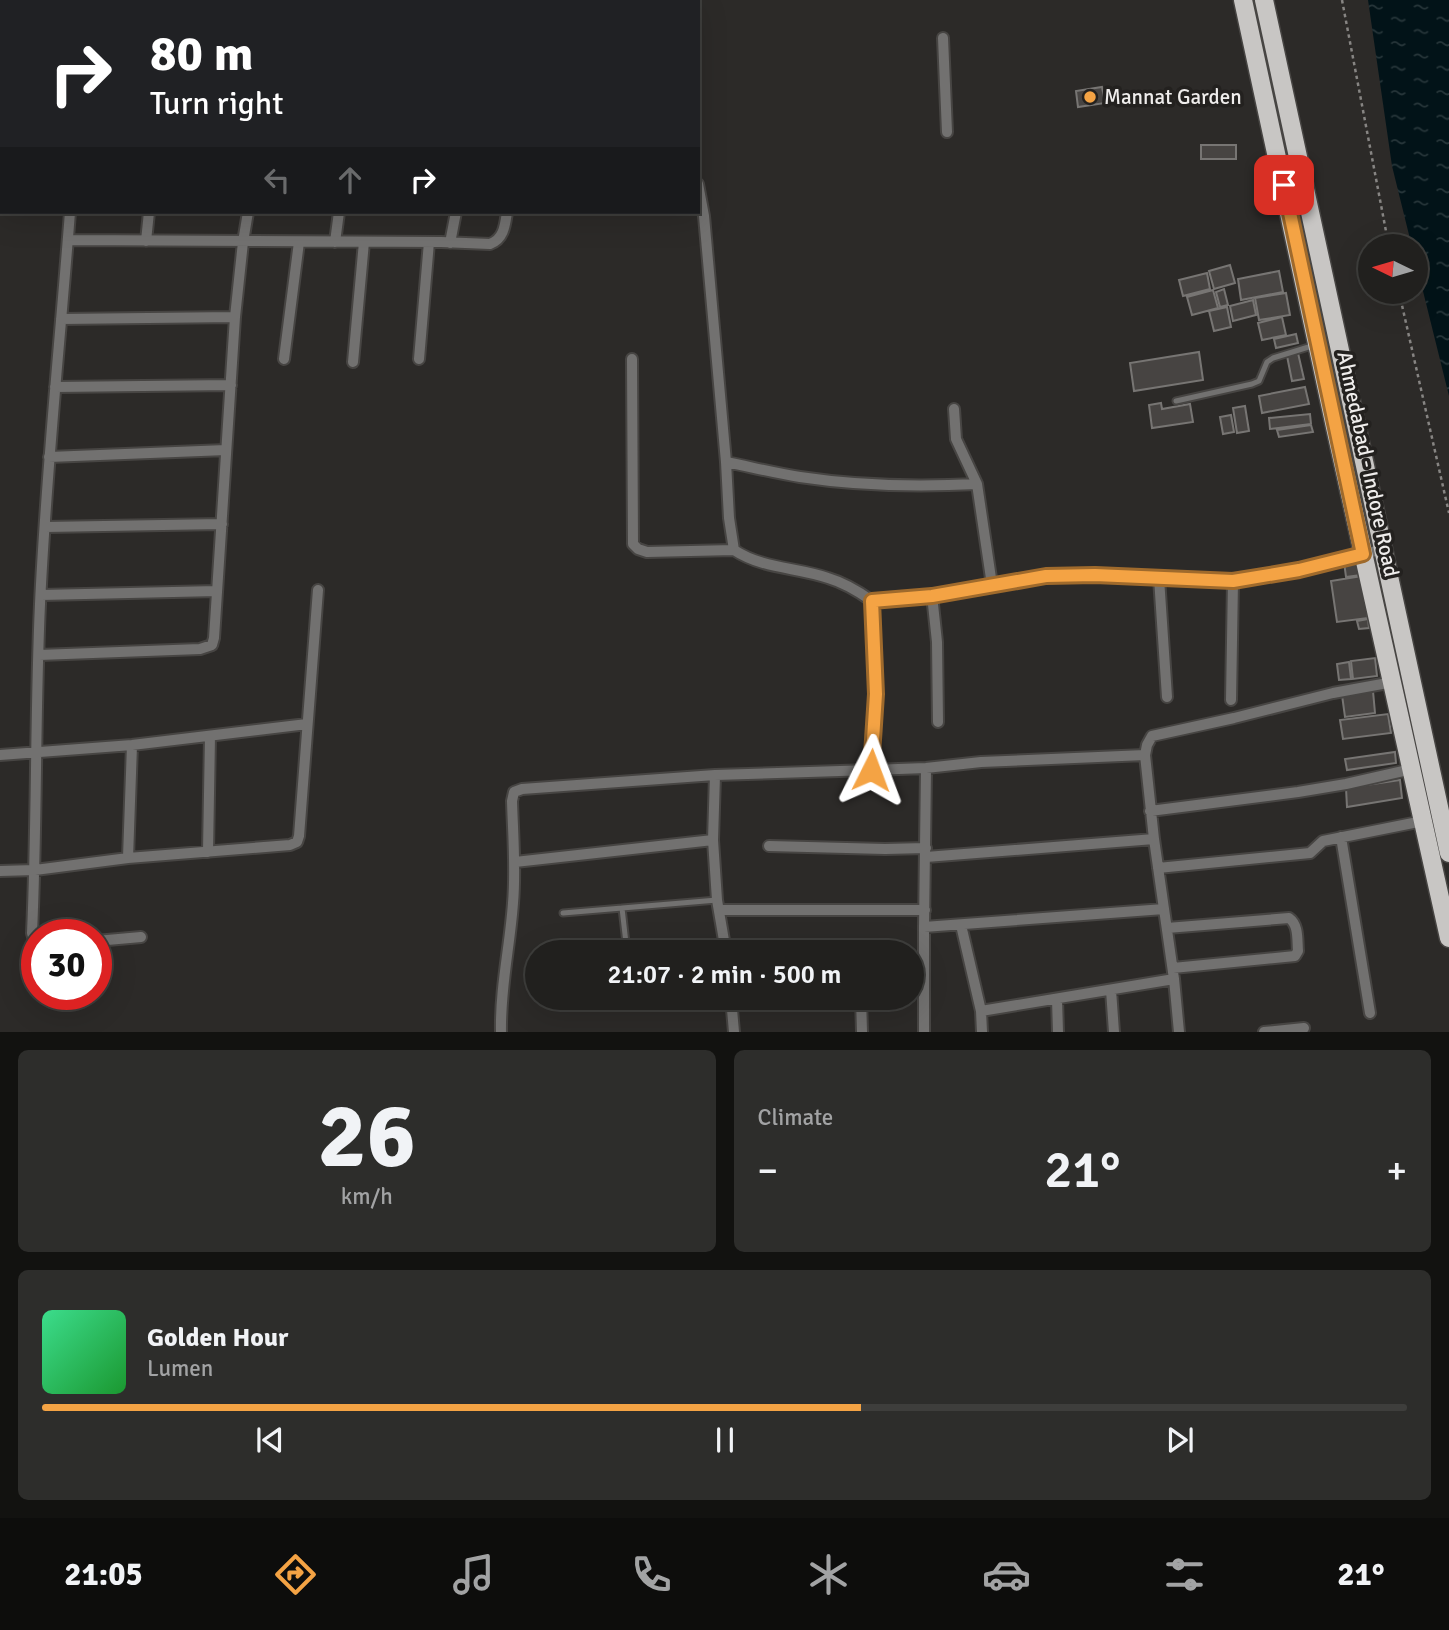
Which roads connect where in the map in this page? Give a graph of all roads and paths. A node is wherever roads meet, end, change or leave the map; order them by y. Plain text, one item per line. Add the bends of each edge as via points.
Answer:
1 (1244, 0) edge
2 (1265, 0) edge
3 (1342, 0) edge
4 (943, 38) dead end
5 (947, 132) dead end
6 (700, 195) edge
7 (71, 214) edge
8 (149, 214) edge
9 (248, 214) edge
10 (339, 214) edge
11 (456, 214) edge
12 (507, 214) edge
13 (1387, 234) edge
14 (68, 240) junction
15 (146, 241) junction
16 (243, 242) junction
17 (299, 242) junction
18 (335, 242) junction
19 (364, 242) junction
20 (429, 242) junction
21 (450, 243) junction
22 (1402, 304) edge
23 (235, 317) junction
24 (61, 319) junction
25 (1318, 344) junction
26 (285, 359) dead end
27 (419, 359) dead end
28 (632, 359) dead end
29 (353, 362) dead end
30 (231, 385) junction
31 (55, 387) junction
32 (1176, 401) dead end
33 (954, 409) dead end
34 (226, 450) junction
35 (49, 457) junction
36 (726, 462) junction
37 (977, 484) junction
38 (1449, 513) edge
39 (222, 524) junction
40 (45, 527) junction
41 (1384, 549) junction
42 (734, 550) junction
43 (1363, 554) junction
44 (1159, 578) junction
45 (1233, 581) junction
46 (992, 584) junction
47 (318, 590) dead end
48 (217, 591) junction
49 (41, 595) junction
50 (932, 596) junction
51 (872, 601) junction
52 (39, 654) junction
53 (1393, 682) junction
54 (1167, 697) dead end
55 (1231, 700) dead end
56 (938, 722) dead end
57 (307, 723) junction
58 (210, 736) junction
59 (132, 744) junction
60 (38, 751) junction
61 (0, 755) edge
62 (1145, 755) junction
63 (926, 768) junction
64 (1412, 768) junction
65 (871, 770) junction
66 (715, 775) junction
67 (1150, 811) junction
68 (1423, 821) junction
69 (1340, 837) junction
70 (1154, 839) junction
71 (713, 840) junction
72 (769, 846) dead end
73 (208, 852) junction
74 (926, 853) junction
75 (1449, 853) edge
76 (128, 858) junction
77 (515, 862) junction
78 (1158, 868) junction
79 (35, 870) junction
80 (0, 871) edge
81 (718, 905) junction
82 (622, 908) junction
83 (1164, 909) junction
84 (925, 910) junction
85 (563, 913) dead end
86 (33, 919) edge
87 (961, 925) junction
88 (925, 927) junction
89 (1167, 928) junction
90 (141, 937) dead end
91 (1449, 938) edge
92 (112, 940) edge
93 (626, 940) edge
94 (724, 940) edge
95 (923, 940) edge
96 (1173, 973) junction
97 (1111, 990) junction
98 (1057, 999) junction
99 (732, 1010) edge
100 (861, 1010) edge
101 (922, 1010) edge
102 (981, 1011) junction
103 (1370, 1013) dead end
104 (1304, 1028) dead end
105 (501, 1031) edge
106 (734, 1031) edge
107 (862, 1031) edge
108 (924, 1031) edge
109 (982, 1031) edge
110 (1058, 1031) edge
111 (1114, 1031) edge
112 (1178, 1031) edge
113 (1264, 1031) edge

1 - 25 highway, Ahmedabad - Indore Road
2 - 41 highway, Ahmedabad - Indore Road
3 - 13 path
4 - 5 street
6 - 36 street
7 - 14 street
8 - 15 street
9 - 16 street
10 - 18 street
11 - 21 street
12 - 21 street via 497,242
14 - 15 street
14 - 24 street
15 - 16 street
16 - 17 street
16 - 23 street
17 - 18 street
17 - 26 street
18 - 19 street
19 - 20 street
19 - 29 street
20 - 21 street
20 - 27 street
22 - 38 path
23 - 24 street
23 - 30 street
24 - 31 street
25 - 32 lane via 1273,358 1259,381 1252,384
25 - 43 highway, Ahmedabad - Indore Road
28 - 42 street via 633,544 647,552
30 - 31 street
30 - 34 street
31 - 35 street
33 - 37 street via 956,439
34 - 35 street
34 - 39 street
35 - 40 street
36 - 37 street via 865,484
36 - 42 street
37 - 46 street
39 - 40 street
39 - 48 street
40 - 49 street
41 - 43 street
41 - 75 highway, Ahmedabad - Indore Road
42 - 51 street via 760,563 849,585
43 - 45 street
43 - 53 highway, Ahmedabad - Indore Road
44 - 45 street
44 - 46 street via 1046,576
44 - 54 street
45 - 55 street
46 - 50 street
47 - 57 street
48 - 49 street
48 - 52 street via 212,645
49 - 52 street
50 - 51 street
50 - 56 street
51 - 65 street via 876,694
52 - 60 street
53 - 62 street via 1152,736
53 - 64 highway, Ahmedabad - Indore Road
57 - 58 street
57 - 73 street via 297,842
58 - 59 street
58 - 73 street
59 - 60 street
59 - 76 street
60 - 61 street
60 - 79 street
62 - 63 street
62 - 67 street
63 - 65 street
63 - 74 street
64 - 67 street via 1298,792
64 - 68 highway, Ahmedabad - Indore Road
65 - 66 street
66 - 71 street
66 - 77 street via 514,792
67 - 70 street
68 - 69 street
68 - 91 highway, Ahmedabad - Indore Road
69 - 78 street via 1323,841 1310,853
69 - 103 street
70 - 74 street
70 - 78 street
71 - 77 street
71 - 81 street
72 - 74 street
73 - 76 street
74 - 84 street
76 - 79 street
77 - 105 street
78 - 83 street
79 - 80 street
79 - 86 street
81 - 82 lane
81 - 84 street
81 - 94 street
82 - 85 lane
82 - 93 lane
83 - 87 street
83 - 89 street
84 - 88 street
87 - 88 street
87 - 102 street
88 - 95 street
89 - 96 street
89 - 96 street via 1289,918 1296,925 1295,956
90 - 92 street
96 - 97 street
96 - 112 street
97 - 98 street
97 - 111 street
98 - 102 street
98 - 110 street
99 - 106 street
100 - 107 street
101 - 108 street
102 - 109 street
104 - 113 street

